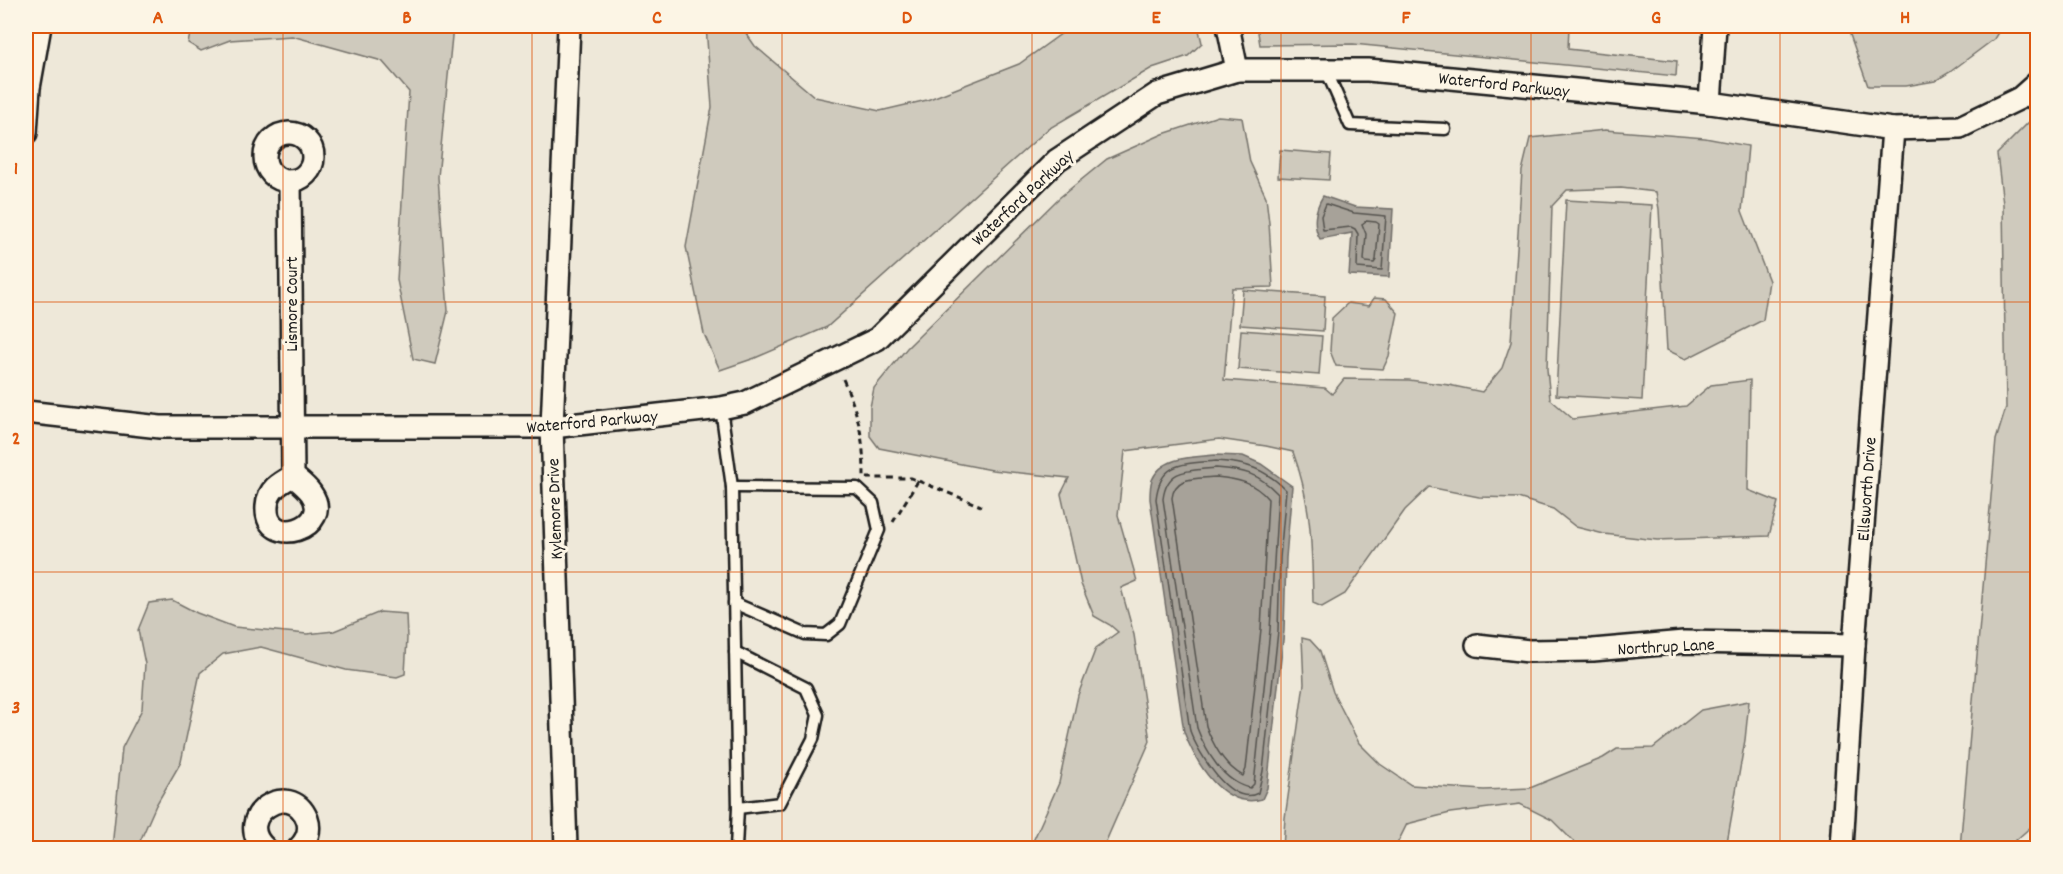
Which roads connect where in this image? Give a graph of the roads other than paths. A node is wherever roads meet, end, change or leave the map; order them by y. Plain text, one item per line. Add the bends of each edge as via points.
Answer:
1 (40, 26) edge
2 (569, 26) edge
3 (1228, 26) edge
4 (1715, 26) edge
5 (1237, 69) junction
6 (1326, 70) junction
7 (2037, 82) edge
8 (1710, 103) junction
9 (1445, 129) dead end
10 (1893, 129) junction
11 (26, 134) edge
12 (290, 181) dead end
13 (721, 408) junction
14 (26, 412) edge
15 (292, 427) junction
16 (552, 427) junction
17 (293, 476) dead end
18 (732, 487) junction
19 (734, 603) junction
20 (1477, 645) dead end
21 (1854, 645) junction
22 (735, 652) junction
23 (738, 807) junction
24 (308, 846) edge
25 (265, 849) edge
26 (566, 849) edge
27 (736, 849) edge
28 (1842, 849) edge

1 - 11 street
2 - 16 street, Kylemore Drive
3 - 5 street
4 - 8 street
5 - 6 street, Waterford Parkway
5 - 13 street, Waterford Parkway via 1157,94 1057,160 877,339 745,404
6 - 8 street, Waterford Parkway via 1368,70
6 - 9 lane via 1350,124
7 - 10 street, Waterford Parkway via 2020,98 1960,127
8 - 10 street, Waterford Parkway
10 - 21 street, Ellsworth Drive
12 - 15 street, Lismore Court
13 - 16 street, Waterford Parkway
13 - 18 lane
14 - 15 street, Waterford Parkway via 160,427
15 - 16 street, Waterford Parkway
15 - 17 street, Lismore Court
16 - 26 street, Kylemore Drive
18 - 19 lane
18 - 19 lane via 856,488 873,503 879,530 840,624 826,635 805,634
19 - 22 lane
20 - 21 street, Northrup Lane via 1529,651 1684,642
21 - 28 street, Ellsworth Drive
22 - 23 lane
22 - 23 lane via 806,688 818,715 813,739 780,803
23 - 27 lane
24 - 25 street via 304,812 286,801 266,806 259,814 255,834

